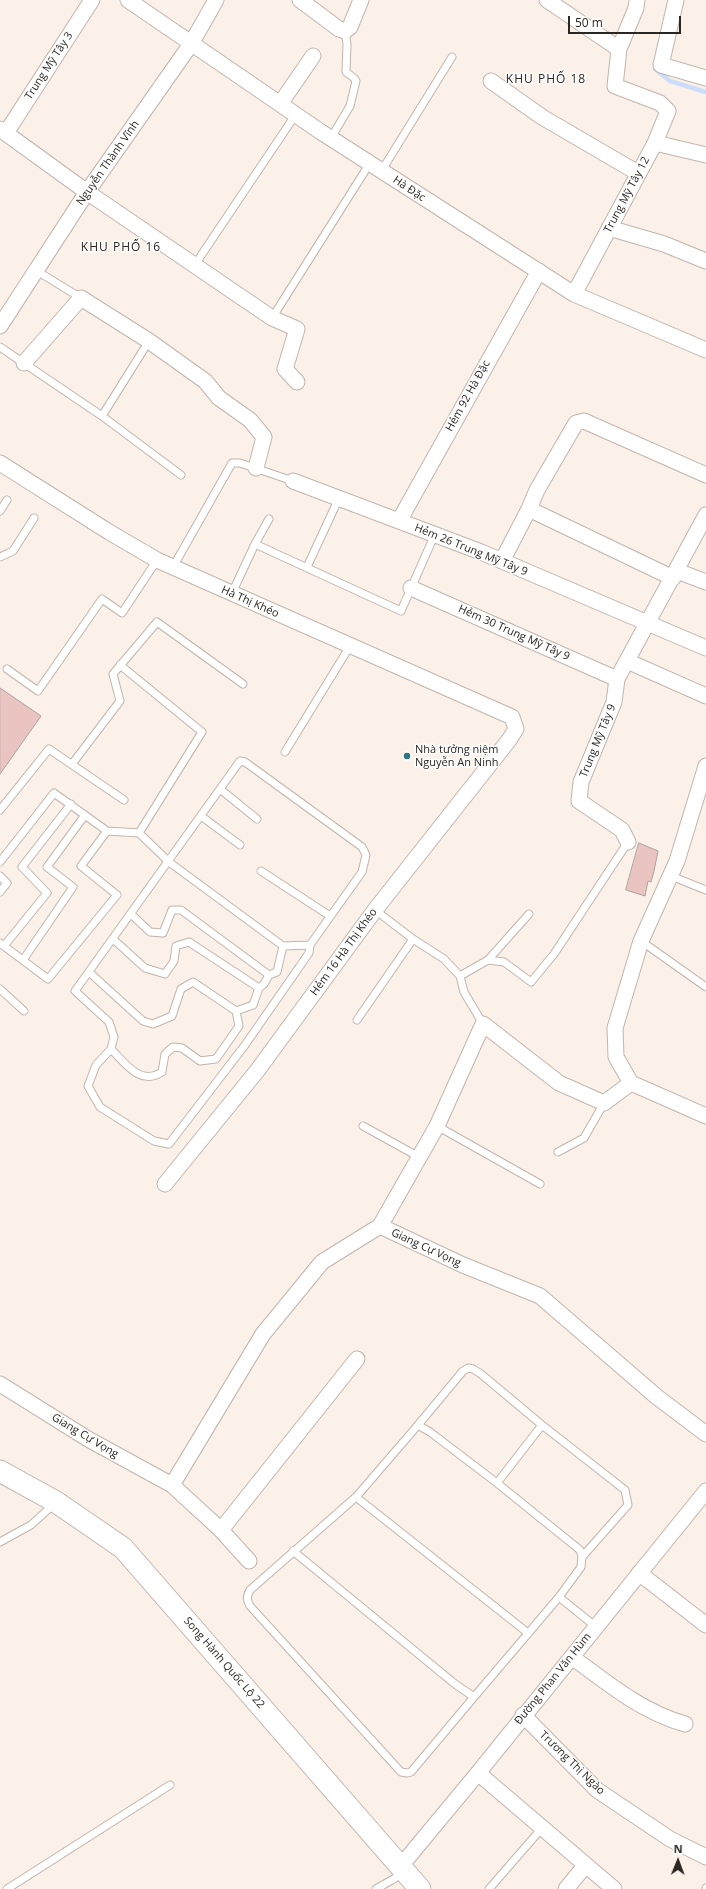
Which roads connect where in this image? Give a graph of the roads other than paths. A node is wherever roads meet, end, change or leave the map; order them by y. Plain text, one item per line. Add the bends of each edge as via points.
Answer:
1 (92, 0) edge
2 (128, 0) edge
3 (216, 0) edge
4 (300, 0) edge
5 (361, 0) edge
6 (547, 0) edge
7 (637, 0) edge
8 (676, 0) edge
9 (345, 31) junction
10 (191, 44) junction
11 (619, 49) junction
12 (313, 56) dead end
13 (452, 57) dead end
14 (706, 78) edge
15 (491, 81) dead end
16 (280, 104) junction
17 (296, 114) junction
18 (3, 131) edge
19 (331, 138) junction
20 (655, 143) junction
21 (706, 155) edge
22 (376, 166) junction
23 (638, 173) junction
24 (87, 192) junction
25 (609, 228) junction
26 (706, 261) edge
27 (194, 266) junction
28 (37, 271) junction
29 (539, 271) junction
30 (574, 294) junction
31 (81, 298) junction
32 (272, 318) junction
33 (0, 326) edge
34 (149, 342) junction
35 (0, 347) edge
36 (706, 350) edge
37 (24, 363) junction
38 (297, 382) dead end
39 (102, 416) junction
40 (0, 464) edge
41 (256, 468) junction
42 (181, 475) dead end
43 (706, 475) edge
44 (293, 481) joint
45 (339, 498) junction
46 (7, 500) dead end
47 (530, 509) junction
48 (0, 511) edge
49 (706, 515) edge
50 (34, 518) dead end
51 (269, 519) dead end
52 (399, 521) junction
53 (434, 534) junction
54 (255, 544) junction
55 (0, 557) edge
56 (157, 560) junction
57 (502, 561) junction
58 (173, 567) junction
59 (307, 567) junction
60 (675, 574) junction
61 (706, 582) edge
62 (411, 588) junction
63 (232, 593) junction
64 (647, 624) junction
65 (350, 646) junction
66 (706, 648) edge
67 (627, 661) junction
68 (120, 665) junction
69 (7, 669) dead end
70 (617, 679) junction
71 (243, 684) dead end
72 (706, 696) edge
73 (512, 717) joint
74 (285, 752) dead end
75 (72, 764) junction
76 (706, 766) edge
77 (220, 789) junction
78 (124, 800) dead end
79 (71, 804) junction
80 (0, 810) edge
81 (85, 815) junction
82 (201, 816) junction
83 (257, 819) dead end
84 (107, 831) junction
85 (139, 833) junction
86 (628, 842) joint
87 (240, 845) dead end
88 (0, 862) edge
89 (169, 862) junction
90 (261, 871) dead end
91 (0, 876) edge
92 (671, 876) junction
93 (706, 890) edge
94 (0, 892) edge
95 (375, 910) junction
96 (131, 914) junction
97 (529, 914) dead end
98 (330, 916) junction
99 (113, 939) junction
100 (413, 939) junction
101 (641, 941) junction
102 (310, 944) junction
103 (2, 945) edge
104 (283, 946) junction
105 (23, 960) junction
106 (488, 960) junction
107 (89, 972) junction
108 (269, 975) junction
109 (460, 976) junction
110 (706, 986) edge
111 (259, 988) junction
112 (0, 989) edge
113 (24, 1011) dead end
114 (236, 1011) junction
115 (357, 1020) dead end
116 (484, 1024) junction
117 (112, 1049) junction
118 (631, 1083) junction
119 (604, 1103) junction
120 (706, 1116) edge
121 (362, 1126) dead end
122 (437, 1126) junction
123 (558, 1152) dead end
124 (419, 1157) junction
125 (165, 1184) dead end
126 (540, 1184) dead end
127 (380, 1226) junction
128 (356, 1359) dead end
129 (0, 1384) edge
130 (418, 1425) junction
131 (542, 1425) junction
132 (706, 1434) edge
133 (0, 1471) edge
134 (497, 1483) junction
135 (172, 1484) junction
136 (706, 1491) edge
137 (356, 1497) junction
138 (56, 1502) junction
139 (221, 1530) junction
140 (0, 1542) edge
141 (293, 1551) junction
142 (582, 1557) junction
143 (249, 1561) dead end
144 (639, 1573) junction
145 (559, 1597) junction
146 (706, 1625) edge
147 (595, 1626) junction
148 (528, 1633) junction
149 (572, 1658) junction
150 (474, 1697) junction
151 (524, 1715) junction
152 (685, 1724) dead end
153 (478, 1773) junction
154 (170, 1786) dead end
155 (542, 1828) junction
156 (706, 1856) edge
157 (586, 1866) junction
158 (402, 1870) junction
159 (7, 1889) edge
160 (376, 1889) edge
161 (420, 1889) edge
162 (489, 1889) edge
163 (566, 1889) edge
164 (614, 1889) edge

1 - 18 street, Trung Mỹ Tây 3
2 - 10 street, Hà Đặc
3 - 10 street, Nguyễn Thành Vĩnh
4 - 9 street via 338,29
5 - 9 street via 350,27
6 - 11 street
7 - 11 street
8 - 14 street via 661,65
9 - 19 lane via 346,72 356,81 350,106
10 - 16 street, Hà Đặc
10 - 24 street, Nguyễn Thành Vĩnh
11 - 20 street, Trung Mỹ Tây 12 via 615,86 660,103 668,111
12 - 16 street
13 - 22 lane
15 - 23 street via 542,117
16 - 17 street, Hà Đặc
17 - 19 street, Hà Đặc
17 - 27 lane
18 - 24 street
19 - 22 street, Hà Đặc
20 - 21 street
20 - 23 street, Trung Mỹ Tây 12
22 - 29 street, Hà Đặc
22 - 32 lane
23 - 25 street, Trung Mỹ Tây 12
24 - 27 street
24 - 28 street, Nguyễn Thành Vĩnh
25 - 26 street via 664,244
25 - 30 street, Trung Mỹ Tây 12
27 - 32 street
28 - 31 lane
28 - 33 street, Nguyễn Thành Vĩnh
29 - 30 street, Hà Đặc
29 - 52 street, Hẻm 92 Hà Đặc
30 - 36 street, Hà Đặc
31 - 34 street
31 - 37 street
32 - 38 street via 296,329 286,369
34 - 39 lane
34 - 41 street via 205,381 219,398 250,420 264,437
35 - 37 lane
37 - 39 lane
39 - 42 lane
40 - 56 street, Hà Thị Khéo
41 - 44 lane
41 - 58 lane via 240,463 232,464
43 - 47 street via 579,421 576,422 544,478
44 - 45 street, Hẻm 26 Trung Mỹ Tây 9
45 - 52 street, Hẻm 26 Trung Mỹ Tây 9
45 - 59 lane
46 - 48 lane
47 - 57 street
47 - 60 street
49 - 60 street, Trung Mỹ Tây 9
50 - 55 lane via 13,552
51 - 54 lane
52 - 53 street, Hẻm 26 Trung Mỹ Tây 9
53 - 57 street, Hẻm 26 Trung Mỹ Tây 9
53 - 62 lane
54 - 59 lane
54 - 63 lane
56 - 58 street, Hà Thị Khéo
56 - 69 lane via 122,613 102,600 38,691
57 - 64 street, Hẻm 26 Trung Mỹ Tây 9
58 - 63 street, Hà Thị Khéo
59 - 62 lane via 401,611
60 - 61 street
60 - 64 street, Trung Mỹ Tây 9
62 - 70 street, Hẻm 30 Trung Mỹ Tây 9
63 - 65 street, Hà Thị Khéo
64 - 66 street, Hẻm 26 Trung Mỹ Tây 9
64 - 67 street, Trung Mỹ Tây 9
65 - 73 street, Hà Thị Khéo
65 - 74 lane
67 - 70 street, Trung Mỹ Tây 9
67 - 72 street
68 - 71 lane via 157,622
68 - 75 lane via 113,674 120,701
68 - 85 lane via 202,732
70 - 86 street, Trung Mỹ Tây 9 via 614,702 581,782 579,801 622,830
73 - 95 street, Hẻm 16 Hà Thị Khéo via 516,729 509,740
75 - 78 lane
75 - 80 lane via 49,749
76 - 92 street
77 - 82 lane
77 - 83 lane
77 - 98 lane via 240,761 245,762 362,847 366,855 362,872
79 - 81 lane
79 - 88 lane via 54,793
79 - 103 lane via 22,867 47,893
81 - 84 lane
81 - 105 lane via 47,867 73,887
82 - 87 lane
82 - 89 lane
84 - 85 lane
84 - 105 lane via 81,866 117,895 48,979
85 - 89 lane
86 - 106 lane, Trung Mỹ Tây 9 via 554,954 531,982 504,962
89 - 96 lane
89 - 104 lane
90 - 98 lane
91 - 94 lane via 7,883
92 - 93 lane
92 - 101 street
95 - 100 lane
95 - 125 street, Hẻm 16 Hà Thị Khéo via 257,1071
96 - 99 lane
96 - 108 lane via 150,932 163,933 172,910 180,910
97 - 106 lane
98 - 102 lane
99 - 107 lane
99 - 111 lane via 145,968 165,974 174,961 176,946 189,942
100 - 109 lane via 444,959
100 - 115 lane
101 - 110 lane
101 - 118 street via 615,1028 616,1057
102 - 104 lane
102 - 117 lane via 309,952 244,1045 169,1144 154,1141 100,1107 88,1086 96,1065
103 - 105 lane
104 - 108 lane via 277,972
106 - 109 lane
107 - 114 lane via 143,1021 153,1024 172,1016 181,989 193,982
107 - 117 lane via 76,991 109,1022 114,1037
108 - 111 lane
109 - 116 lane via 464,992
111 - 114 lane via 253,1005
112 - 113 lane
114 - 117 lane via 239,1026 216,1060 200,1061 182,1048 173,1047 165,1054 162,1072 154,1077 138,1075
116 - 119 street via 559,1083
116 - 122 street
118 - 119 street
118 - 120 street
119 - 123 lane via 584,1138
121 - 124 lane
122 - 124 street
122 - 126 lane
124 - 127 street
127 - 132 street, Giang Cự Vọng via 464,1265 540,1296 657,1397
127 - 135 street, Giang Cự Vọng via 322,1262 263,1334
128 - 139 street
129 - 135 street, Giang Cự Vọng via 88,1439
130 - 131 lane via 468,1368 481,1374
130 - 134 lane
130 - 137 lane
131 - 134 lane
131 - 142 lane via 625,1490 628,1505
133 - 138 street, Song Hành Quốc Lộ 22
134 - 142 lane via 580,1550
135 - 139 street, Giang Cự Vọng
136 - 144 street, Đường Phan Văn Hùm
137 - 141 lane
137 - 148 lane
138 - 140 lane via 31,1525
138 - 158 street, Song Hành Quốc Lộ 22 via 123,1548
139 - 143 street, Giang Cự Vọng
141 - 150 lane
141 - 150 lane via 250,1590 247,1600 401,1772 412,1772
142 - 145 lane via 581,1567
144 - 146 street
144 - 147 street, Đường Phan Văn Hùm
145 - 147 lane
145 - 148 lane
147 - 149 street, Đường Phan Văn Hùm
148 - 150 lane
149 - 151 street, Đường Phan Văn Hùm
149 - 152 street via 637,1703 666,1718
151 - 153 street, Đường Phan Văn Hùm
151 - 156 street, Trương Thị Ngào via 597,1790 670,1839
153 - 155 street
153 - 158 street, Đường Phan Văn Hùm
154 - 159 lane
155 - 157 street
155 - 162 lane
157 - 163 street
157 - 164 street
158 - 160 lane
158 - 161 street, Song Hành Quốc Lộ 22

